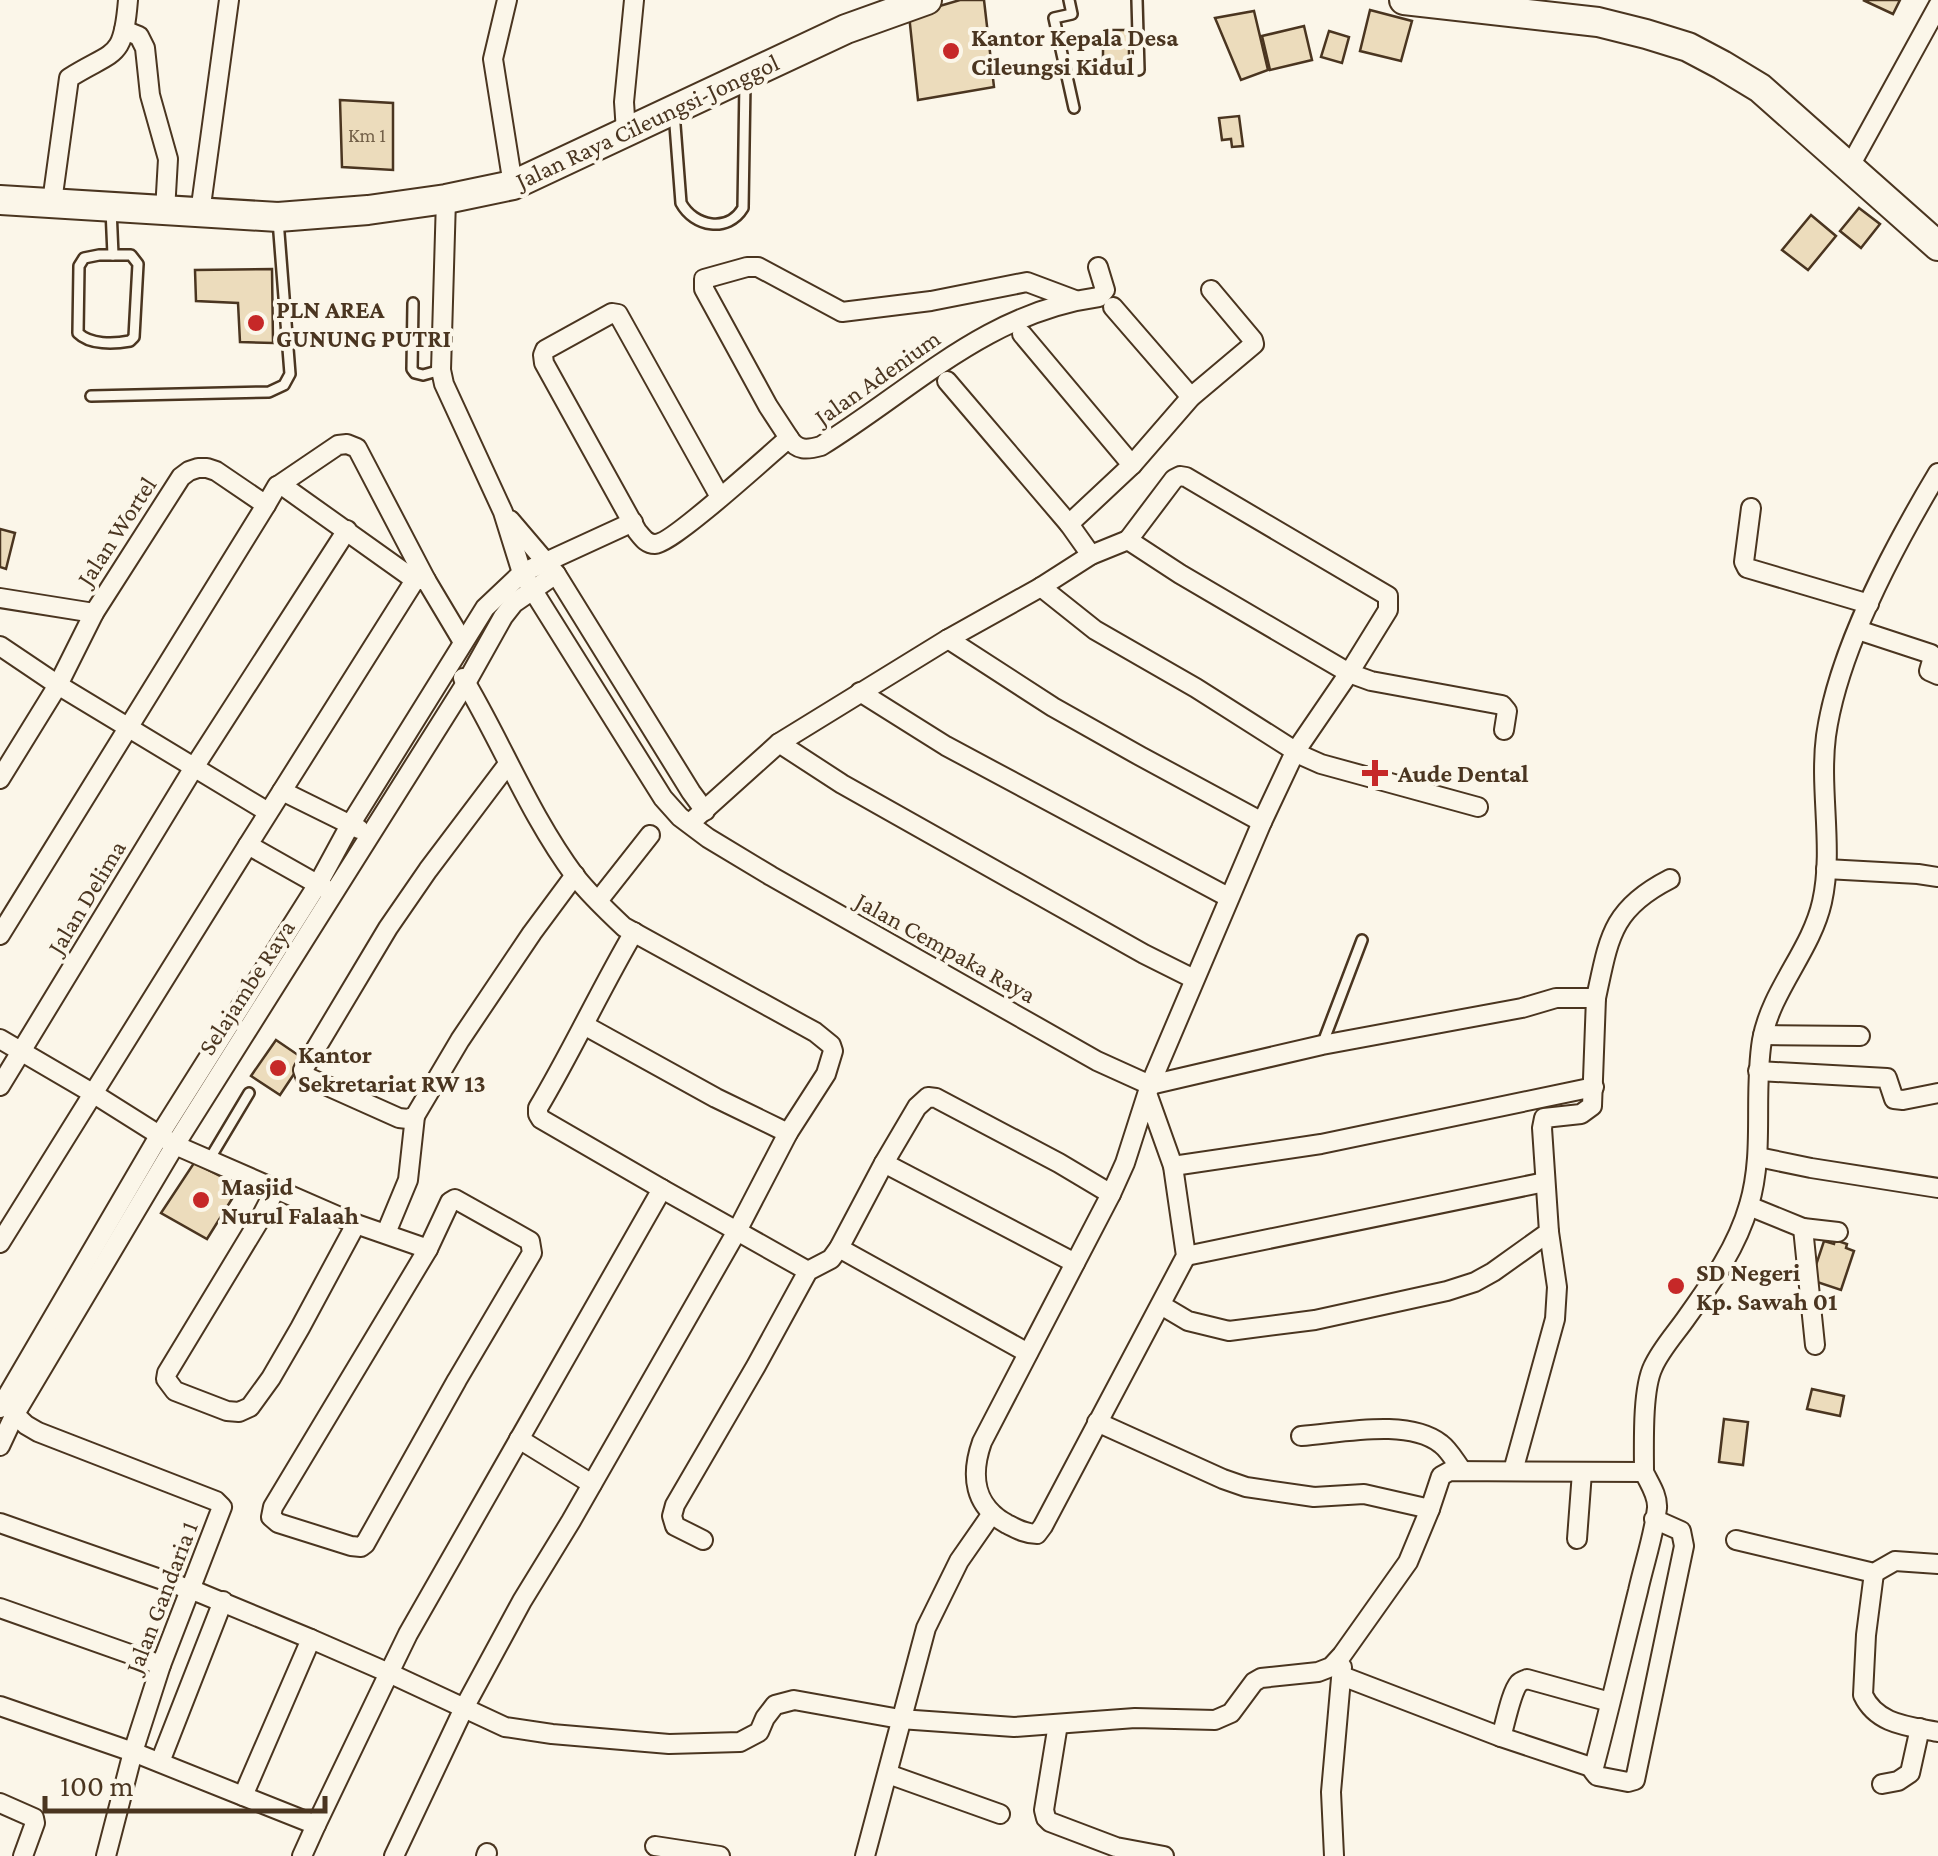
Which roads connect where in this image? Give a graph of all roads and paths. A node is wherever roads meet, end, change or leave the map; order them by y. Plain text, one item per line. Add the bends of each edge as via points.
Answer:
1 (128, 0) edge
2 (229, 0) edge
3 (507, 0) edge
4 (634, 0) edge
5 (1069, 0) edge
6 (1137, 0) edge
7 (1421, 1) edge
8 (909, 3) edge
9 (1938, 6) edge
10 (1545, 8) edge
11 (124, 30) junction
12 (1138, 70) dead end
13 (746, 74) junction
14 (1074, 108) dead end
15 (674, 110) junction
16 (626, 132) junction
17 (1850, 166) junction
18 (513, 185) junction
19 (446, 199) junction
20 (0, 200) edge
21 (52, 202) junction
22 (110, 207) junction
23 (164, 211) junction
24 (200, 212) junction
25 (278, 217) junction
26 (1938, 246) edge
27 (113, 255) junction
28 (1098, 267) dead end
29 (1211, 290) dead end
30 (1075, 300) junction
31 (413, 303) dead end
32 (1112, 307) dead end
33 (1022, 334) dead end
34 (440, 370) junction
35 (947, 381) dead end
36 (92, 396) dead end
37 (1191, 397) junction
38 (789, 438) junction
39 (1132, 465) junction
40 (1937, 476) edge
41 (279, 486) junction
42 (720, 497) junction
43 (266, 505) junction
44 (1752, 508) dead end
45 (504, 512) junction
46 (633, 522) junction
47 (347, 530) junction
48 (1079, 539) junction
49 (1128, 540) junction
50 (551, 567) junction
51 (522, 573) junction
52 (421, 580) junction
53 (1041, 587) junction
54 (532, 590) junction
55 (0, 598) edge
56 (1869, 604) junction
57 (94, 613) junction
58 (1858, 630) junction
59 (948, 640) junction
60 (463, 642) junction
61 (0, 646) edge
62 (453, 662) junction
63 (1938, 674) edge
64 (1358, 676) junction
65 (466, 684) junction
66 (58, 685) junction
67 (860, 692) junction
68 (127, 727) junction
69 (1504, 730) dead end
70 (779, 744) junction
71 (1299, 754) junction
72 (508, 764) junction
73 (193, 769) junction
74 (0, 779) edge
75 (282, 791) junction
76 (698, 802) junction
77 (1478, 807) dead end
78 (268, 812) junction
79 (680, 815) junction
80 (1262, 822) junction
81 (350, 825) junction
82 (370, 836) junction
83 (650, 836) dead end
84 (248, 845) junction
85 (1826, 869) junction
86 (575, 875) junction
87 (1938, 877) edge
88 (1670, 879) dead end
89 (318, 884) junction
90 (335, 894) junction
91 (1228, 898) junction
92 (617, 919) junction
93 (0, 935) edge
94 (1362, 940) dead end
95 (1194, 979) junction
96 (1596, 998) junction
97 (584, 1025) junction
98 (1763, 1035) junction
99 (1860, 1036) dead end
100 (0, 1038) edge
101 (1322, 1045) junction
102 (21, 1051) junction
103 (1758, 1072) junction
104 (0, 1086) edge
105 (1594, 1087) junction
106 (1149, 1090) junction
107 (250, 1093) dead end
108 (1938, 1093) edge
109 (94, 1094) junction
110 (416, 1116) junction
111 (788, 1134) junction
112 (167, 1141) junction
113 (1758, 1157) junction
114 (209, 1160) junction
115 (884, 1164) junction
116 (1173, 1166) junction
117 (1545, 1182) junction
118 (1938, 1188) edge
119 (662, 1189) junction
120 (275, 1190) junction
121 (1111, 1194) junction
122 (1749, 1206) junction
123 (356, 1224) junction
124 (1803, 1228) junction
125 (737, 1231) junction
126 (1548, 1232) junction
127 (1838, 1232) dead end
128 (407, 1240) junction
129 (0, 1244) edge
130 (839, 1248) junction
131 (1186, 1256) junction
132 (1075, 1263) junction
133 (808, 1270) junction
134 (1160, 1305) junction
135 (1815, 1345) dead end
136 (1028, 1353) junction
137 (4, 1407) edge
138 (1097, 1422) junction
139 (1301, 1436) dead end
140 (519, 1440) junction
141 (0, 1446) edge
142 (1461, 1470) junction
143 (1513, 1471) junction
144 (1582, 1472) junction
145 (1644, 1472) junction
146 (592, 1484) junction
147 (1430, 1509) junction
148 (992, 1515) junction
149 (1654, 1519) junction
150 (0, 1523) edge
151 (1577, 1539) dead end
152 (703, 1540) dead end
153 (1736, 1540) dead end
154 (1938, 1564) edge
155 (1874, 1574) junction
156 (206, 1595) junction
157 (0, 1608) edge
158 (311, 1638) junction
159 (1342, 1655) junction
160 (161, 1665) junction
161 (389, 1672) junction
162 (1342, 1676) junction
163 (1610, 1702) junction
164 (0, 1706) edge
165 (464, 1708) junction
166 (900, 1719) junction
167 (1058, 1724) junction
168 (1929, 1730) edge
169 (1501, 1737) junction
170 (132, 1752) junction
171 (160, 1762) junction
172 (1594, 1768) junction
173 (888, 1774) junction
174 (1882, 1784) dead end
175 (243, 1796) junction
176 (0, 1803) edge
177 (1000, 1814) dead end
178 (316, 1825) junction
179 (655, 1846) dead end
180 (23, 1856) edge
181 (106, 1856) edge
182 (302, 1856) edge
183 (394, 1856) edge
184 (720, 1856) edge
185 (865, 1856) edge
186 (1164, 1856) edge
187 (1334, 1856) edge

1 - 11 street
2 - 24 street
3 - 18 street via 493,59
4 - 16 street
5 - 14 lane via 1072,14 1054,18
6 - 12 lane
7 - 10 main road
8 - 13 main road, Jalan Raya Cileungsi-Jonggol
9 - 17 street
10 - 17 main road via 1599,17 1722,64
11 - 21 street via 111,56 69,78
11 - 23 street via 145,48 168,159
13 - 15 main road, Jalan Raya Cileungsi-Jonggol
13 - 15 lane via 743,208 728,224 692,218 681,203
15 - 16 main road, Jalan Raya Cileungsi-Jonggol
16 - 18 main road, Jalan Raya Cileungsi-Jonggol
17 - 26 main road
18 - 19 main road, Jalan Raya Cileungsi-Jonggol
19 - 25 main road, Jalan Raya Cileungsi-Jonggol
19 - 34 street
20 - 21 main road, Jalan Raya Cileungsi-Jonggol
21 - 22 main road, Jalan Raya Cileungsi-Jonggol
22 - 23 main road, Jalan Raya Cileungsi-Jonggol
22 - 27 lane
23 - 24 main road, Jalan Raya Cileungsi-Jonggol
24 - 25 main road, Jalan Raya Cileungsi-Jonggol
25 - 36 lane via 290,374 284,385 269,392
27 - 27 lane via 131,255 138,264 134,338 83,339 79,266 84,258
28 - 30 street, Jalan Adenium via 1104,292
29 - 37 street via 1254,344
30 - 38 street, Jalan Adenium via 973,341 821,446 802,449
30 - 38 street via 1027,282 846,312 758,267 704,279
31 - 34 lane via 412,369 423,375
32 - 37 street
33 - 39 street
34 - 45 street
35 - 48 street
37 - 39 street
38 - 42 street, Jalan Adenium
39 - 48 street
40 - 56 street
41 - 43 street
41 - 47 street
41 - 52 street via 338,444 357,448
42 - 46 street, Jalan Adenium via 662,543 648,542
42 - 46 street via 612,313 542,356
43 - 57 street, Jalan Wortel via 216,471 189,471
43 - 68 street
44 - 56 street via 1747,568
45 - 50 street
45 - 51 street, Jalan Cempaka Raya
46 - 50 street, Selajambe Raya
47 - 52 street
47 - 73 street, Jalan Delima
48 - 49 street
48 - 53 street
49 - 64 street
49 - 64 street via 1174,479 1186,477 1388,596
50 - 51 street
50 - 54 street, Selajambe Raya
50 - 76 street
51 - 54 street, Jalan Cempaka Raya
51 - 60 street via 484,608
52 - 60 street
52 - 75 street
53 - 59 street
53 - 71 street via 1095,630
54 - 65 street, Selajambe Raya via 502,617
54 - 79 street, Jalan Cempaka Raya
55 - 57 street
56 - 58 street
57 - 66 street, Jalan Wortel
58 - 63 street via 1931,654 1929,671
58 - 85 street via 1836,684 1826,737
59 - 67 street
59 - 80 street
60 - 62 street
61 - 66 street
62 - 65 street
62 - 81 street
64 - 69 street via 1502,705
64 - 71 street
65 - 72 street
65 - 82 street, Selajambe Raya
66 - 68 street
66 - 74 street, Jalan Wortel
67 - 70 street
67 - 91 street via 946,746
68 - 73 street
68 - 93 street
70 - 76 street
70 - 95 street
71 - 77 street
71 - 80 street
72 - 86 street
72 - 110 street via 388,928 303,1070 307,1078 399,1118
73 - 78 street
73 - 102 street, Jalan Delima
75 - 78 street
75 - 81 street
76 - 79 street
78 - 84 street
79 - 106 street, Jalan Cempaka Raya via 844,919
80 - 91 street
81 - 82 street
81 - 89 street
82 - 90 street, Selajambe Raya
83 - 92 street
84 - 89 street
84 - 109 street
85 - 87 street
85 - 98 street via 1818,918
86 - 92 street
86 - 110 street via 460,1040
88 - 96 street via 1645,892 1617,923
89 - 90 street
89 - 112 street
90 - 112 street, Selajambe Raya
91 - 95 street
92 - 97 street via 615,963
92 - 111 street via 831,1046 826,1074
94 - 101 lane
95 - 106 street
96 - 101 street via 1556,998
96 - 105 street
97 - 111 street
97 - 119 street via 539,1117
98 - 99 street
98 - 103 street
100 - 102 street
101 - 106 street
102 - 104 street, Jalan Delima
102 - 109 street
103 - 108 street via 1887,1078 1894,1099
103 - 113 street
105 - 116 street via 1321,1144
105 - 117 street via 1587,1112 1544,1118
106 - 116 street
106 - 121 street
107 - 114 lane
109 - 112 street
109 - 129 street
110 - 128 street
111 - 125 street
112 - 114 street
112 - 137 street, Selajambe Raya
113 - 118 street
113 - 122 street
114 - 120 street
115 - 121 street via 917,1107 936,1098
115 - 130 street
115 - 132 street
116 - 131 street
117 - 126 street
117 - 131 street
119 - 125 street
119 - 140 street
120 - 123 street
120 - 123 street via 167,1373 175,1391 233,1412 250,1407
121 - 132 street
122 - 124 street
122 - 145 street via 1718,1274 1652,1368
123 - 128 street
124 - 127 street
124 - 135 street
125 - 133 street
125 - 146 street
126 - 134 street via 1475,1282 1315,1320 1229,1331 1188,1321
126 - 143 street via 1555,1319
128 - 128 street via 271,1516 351,1546 365,1544 532,1248 456,1199
130 - 133 street
130 - 136 street
131 - 134 street
132 - 136 street
133 - 152 street via 675,1505 675,1526
134 - 138 street
136 - 148 street via 977,1455 976,1486
137 - 141 street, Selajambe Raya
137 - 156 street, Jalan Gandaria 1 via 38,1432 220,1504
138 - 147 street via 1246,1487 1314,1497 1364,1494
138 - 148 street via 1037,1534
139 - 142 street via 1404,1430 1444,1446
140 - 146 street
140 - 161 street
142 - 143 street
142 - 147 street via 1441,1476
143 - 144 street
144 - 145 street
144 - 151 street
145 - 149 street via 1657,1501
146 - 165 street
147 - 159 street via 1408,1562
148 - 166 street via 958,1561 926,1628
149 - 163 street
149 - 172 street via 1681,1531 1684,1546 1635,1780 1598,1776
150 - 156 street
153 - 155 street
154 - 155 street via 1895,1561
155 - 168 street via 1863,1695 1893,1724
156 - 158 street
156 - 160 street, Jalan Gandaria 1
156 - 171 street
157 - 160 street
158 - 161 street
158 - 175 street
159 - 162 street
159 - 167 street via 1318,1672 1261,1678 1231,1713 1216,1720
160 - 170 street, Jalan Gandaria 1
161 - 165 street
161 - 178 street
162 - 169 street
162 - 187 street via 1331,1792
163 - 169 street via 1524,1680
163 - 172 street
164 - 170 street
165 - 166 street via 505,1727 668,1744 740,1742 760,1732 775,1704 794,1700
165 - 183 street
166 - 167 street
166 - 173 street
167 - 186 street via 1046,1818 1116,1847
168 - 174 street via 1910,1773
169 - 172 street
170 - 171 street
170 - 181 street, Jalan Gandaria 1
171 - 175 street
173 - 177 street
173 - 185 street
175 - 178 street
176 - 180 street via 34,1818
178 - 182 street
179 - 184 street

